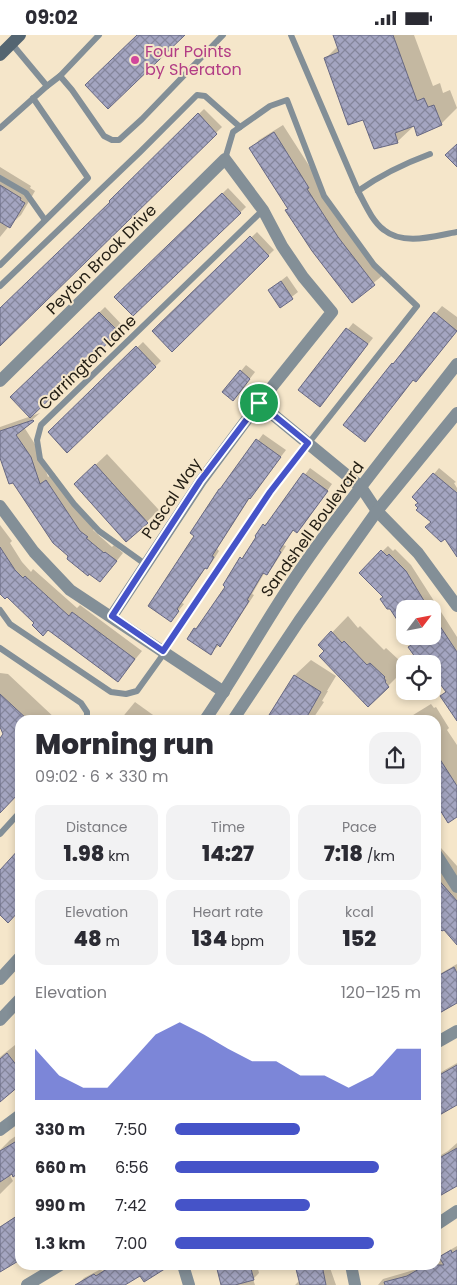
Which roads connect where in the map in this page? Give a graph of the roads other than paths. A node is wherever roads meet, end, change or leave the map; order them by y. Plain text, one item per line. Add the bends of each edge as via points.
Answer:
1 (99, 35) edge
2 (223, 35) edge
3 (291, 35) edge
4 (16, 39) edge
5 (0, 55) edge
6 (60, 76) junction
7 (47, 86) junction
8 (33, 98) junction
9 (240, 127) junction
10 (0, 128) edge
11 (430, 155) dead end
12 (225, 159) junction
13 (0, 177) edge
14 (358, 191) junction
15 (263, 210) junction
16 (45, 220) junction
17 (457, 232) edge
18 (0, 265) edge
19 (0, 286) edge
20 (457, 364) edge
21 (0, 381) edge
22 (259, 403) junction
23 (457, 413) edge
24 (308, 443) junction
25 (362, 487) junction
26 (0, 506) edge
27 (377, 511) junction
28 (145, 564) junction
29 (457, 607) edge
30 (0, 610) edge
31 (112, 616) junction
32 (0, 647) edge
33 (164, 651) junction
34 (224, 692) junction
35 (87, 715) edge
36 (208, 715) edge
37 (236, 715) edge
38 (15, 818) edge
39 (0, 834) edge
40 (441, 862) edge
41 (457, 887) edge
42 (15, 962) edge
43 (0, 979) edge
44 (15, 1004) edge
45 (0, 1020) edge
46 (457, 1031) edge
47 (441, 1040) edge
48 (15, 1119) edge
49 (0, 1130) edge
50 (457, 1211) edge
51 (441, 1222) edge
52 (52, 1270) edge
53 (184, 1270) edge
54 (352, 1270) edge
55 (27, 1285) edge
56 (189, 1285) edge
57 (356, 1285) edge

1 - 6 lane
2 - 6 lane via 119,139 104,136
3 - 14 lane
4 - 5 main road
4 - 7 lane
6 - 7 lane
7 - 8 lane
8 - 10 lane
8 - 16 lane via 88,178
9 - 12 lane via 233,132
9 - 19 lane via 205,96 197,95
9 - 24 lane via 270,105 287,100 324,196 374,265 417,306
11 - 14 lane via 404,163
12 - 15 street, Pascal Way
12 - 21 street, Peyton Brook Drive
13 - 16 lane via 26,193
14 - 17 lane via 383,230 400,238
15 - 22 street, Pascal Way via 282,247 332,312
15 - 28 lane, Carrington Lane via 41,425 37,440 40,459 99,531
16 - 18 lane
20 - 25 street, Sandshell Boulevard
22 - 24 street
22 - 28 street, Pascal Way via 200,481
23 - 27 street
24 - 25 street
24 - 33 lane via 270,492
25 - 27 street
25 - 34 street, Sandshell Boulevard via 305,562
26 - 31 street via 34,552 70,590
27 - 29 street via 418,553
27 - 37 street
28 - 31 street, Pascal Way
30 - 33 lane via 10,624 111,692 126,694 136,691
31 - 33 street
32 - 35 lane via 81,703
33 - 34 street
34 - 36 street, Sandshell Boulevard
38 - 39 lane
40 - 41 street
42 - 43 street
44 - 45 street
46 - 47 street
48 - 49 street
50 - 51 street
52 - 55 street
53 - 56 street
54 - 57 street

